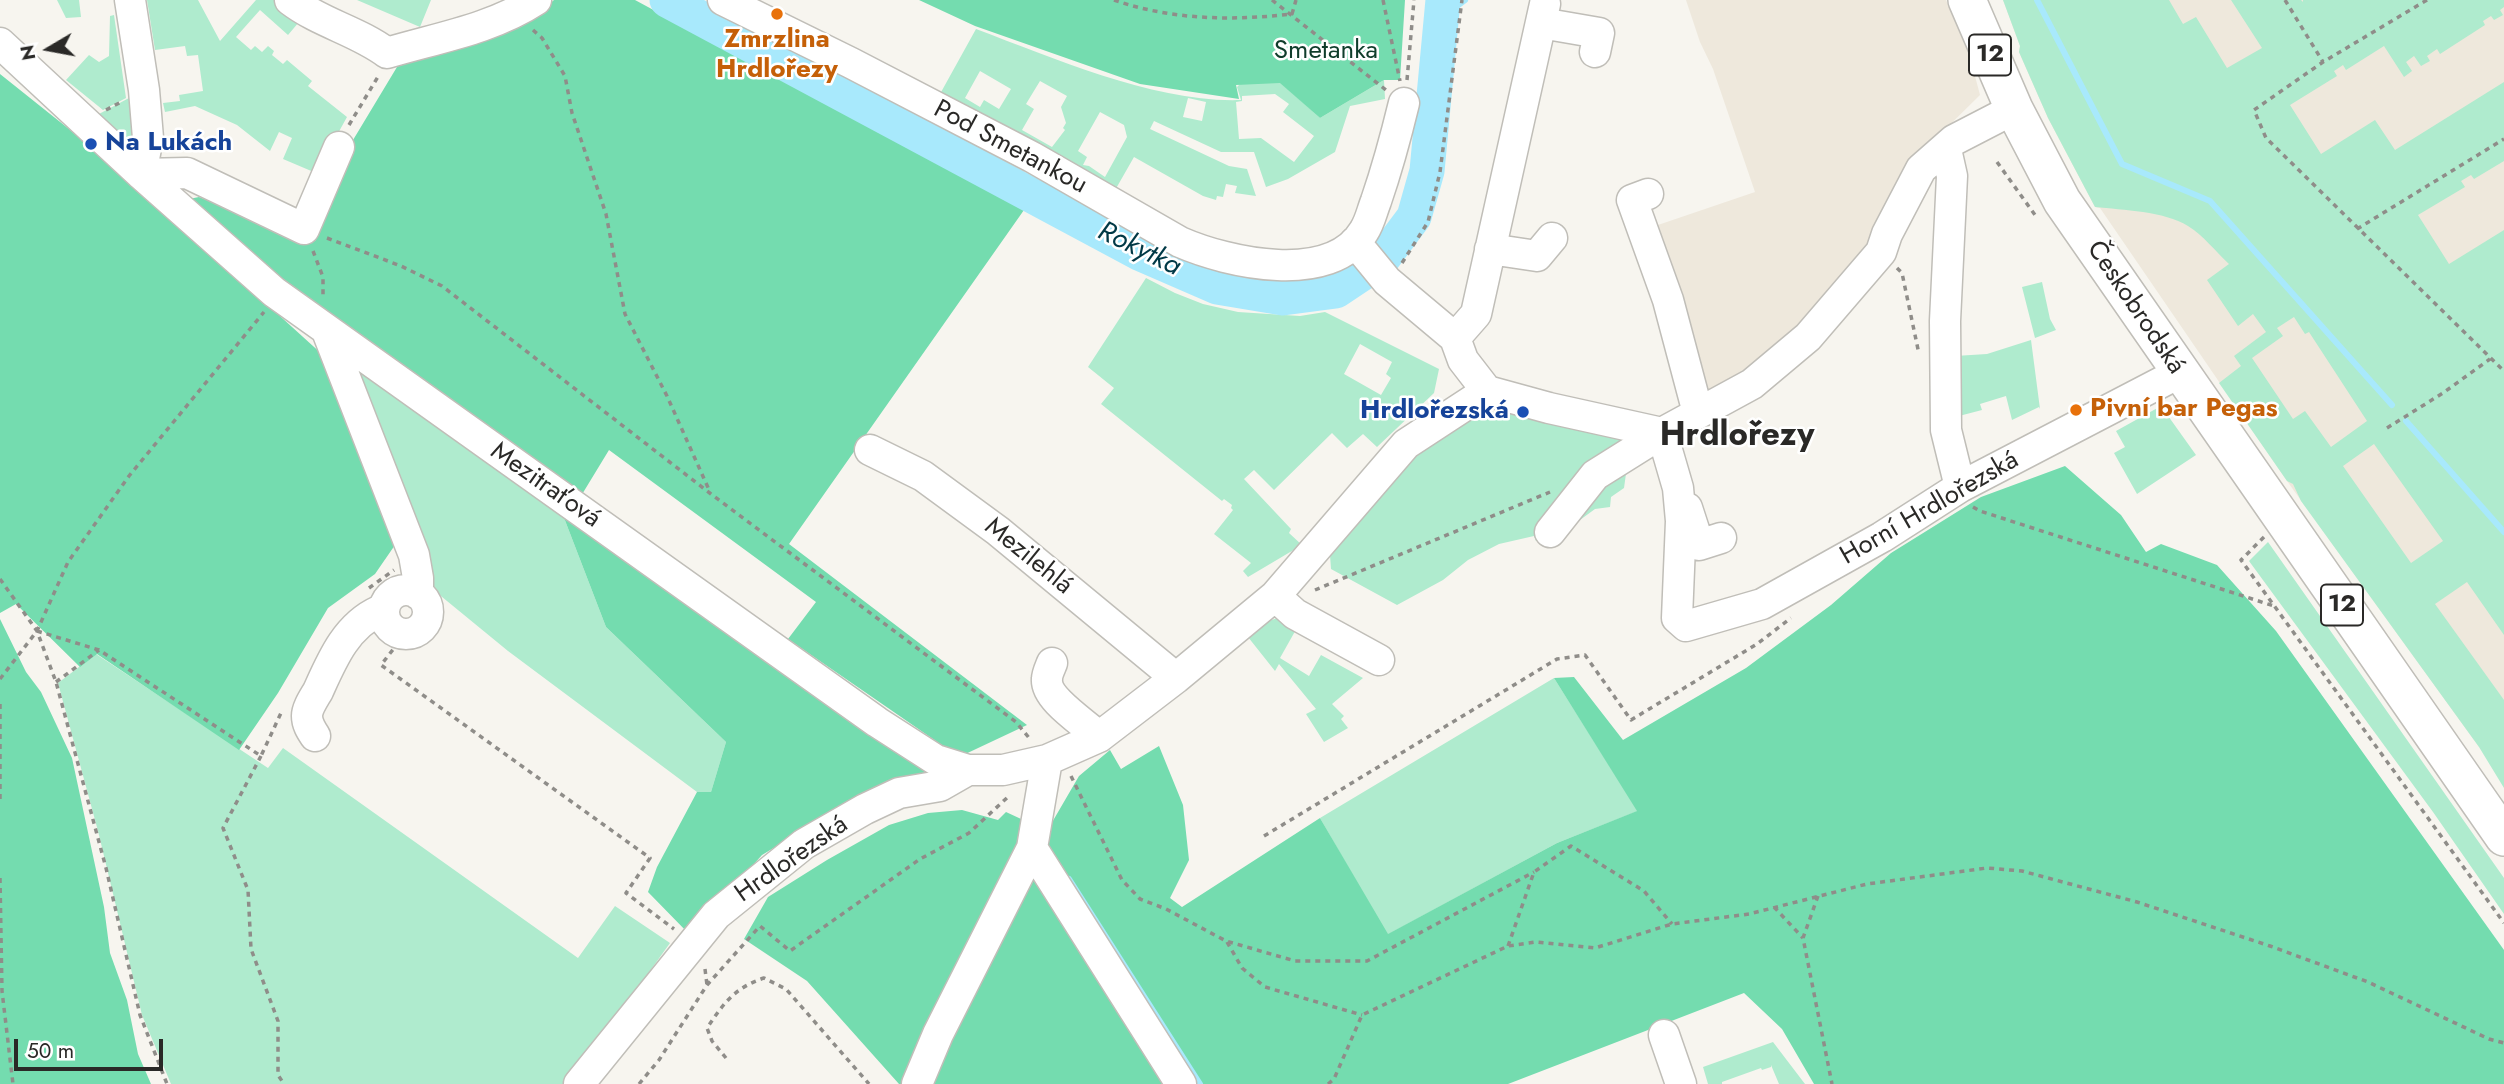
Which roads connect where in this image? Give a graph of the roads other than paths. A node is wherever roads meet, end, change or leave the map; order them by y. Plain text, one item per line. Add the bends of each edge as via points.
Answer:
1 (130, 0) edge
2 (290, 0) edge
3 (1967, 0) edge
4 (726, 2) edge
5 (525, 7) edge
6 (1600, 33) dead end
7 (0, 43) edge
8 (1404, 103) road end
9 (2014, 109) junction
10 (339, 147) road end
11 (1946, 149) junction
12 (141, 174) junction
13 (1648, 194) dead end
14 (1358, 246) junction
15 (1490, 249) junction
16 (1541, 256) dead end
17 (327, 331) junction
18 (1455, 338) junction
19 (2179, 373) junction
20 (1488, 391) junction
21 (1698, 413) junction
22 (1662, 433) junction
23 (870, 450) dead end
24 (1960, 487) junction
25 (1678, 488) junction
26 (1550, 532) dead end
27 (1721, 538) dead end
28 (1275, 596) junction
29 (1379, 660) dead end
30 (1052, 663) dead end
31 (1176, 678) junction
32 (315, 736) dead end
33 (1099, 737) junction
34 (1054, 758) junction
35 (968, 771) junction
36 (2504, 837) edge
37 (1032, 848) junction
38 (1664, 1035) dead end
39 (579, 1084) edge
40 (917, 1084) edge
41 (1181, 1084) edge
42 (1681, 1084) edge

1 - 12 street via 148,138
2 - 5 street via 387,53
3 - 9 main road, Českobrodská / 12
4 - 14 street, Pod Smetankou via 1032,157 1200,251 1280,266
6 - 15 street via 1543,13
7 - 12 street, Mezitraťová
8 - 14 street via 1387,169
9 - 11 street via 1966,133
9 - 19 main road, Českobrodská / 12 via 2062,201
10 - 12 street via 304,229 187,173
11 - 21 street via 1921,170 1881,252 1808,337 1752,384
11 - 24 street via 1952,176 1945,321 1946,430
12 - 17 street, Mezitraťová via 274,292
13 - 21 street via 1632,200 1668,300
14 - 18 street
15 - 16 street
15 - 18 street via 1476,314
17 - 32 street via 414,555 426,619 418,630 395,626 379,611 357,624 333,657 307,714
17 - 35 street, Mezitraťová via 877,722 936,760
18 - 20 street via 1463,360
19 - 24 street, Horní Hrdlořezská
19 - 36 main road, Českobrodská / 12
20 - 22 street
20 - 28 street, Hrdlořezská via 1406,444
21 - 22 street
22 - 25 street
22 - 26 street via 1595,475
23 - 31 street, Mezilehlá via 923,476 998,531
24 - 25 street, Horní Hrdlořezská via 1762,604 1686,626 1677,618
25 - 27 street via 1699,545
28 - 29 street via 1295,614
28 - 31 street, Hrdlořezská
30 - 33 street via 1046,679 1056,701
31 - 33 street, Hrdlořezská
33 - 34 street, Hrdlořezská
34 - 35 street, Hrdlořezská
34 - 37 street
35 - 39 street, Hrdlořezská via 940,786 899,793 804,844 716,915
37 - 40 street
37 - 41 street
38 - 42 street

